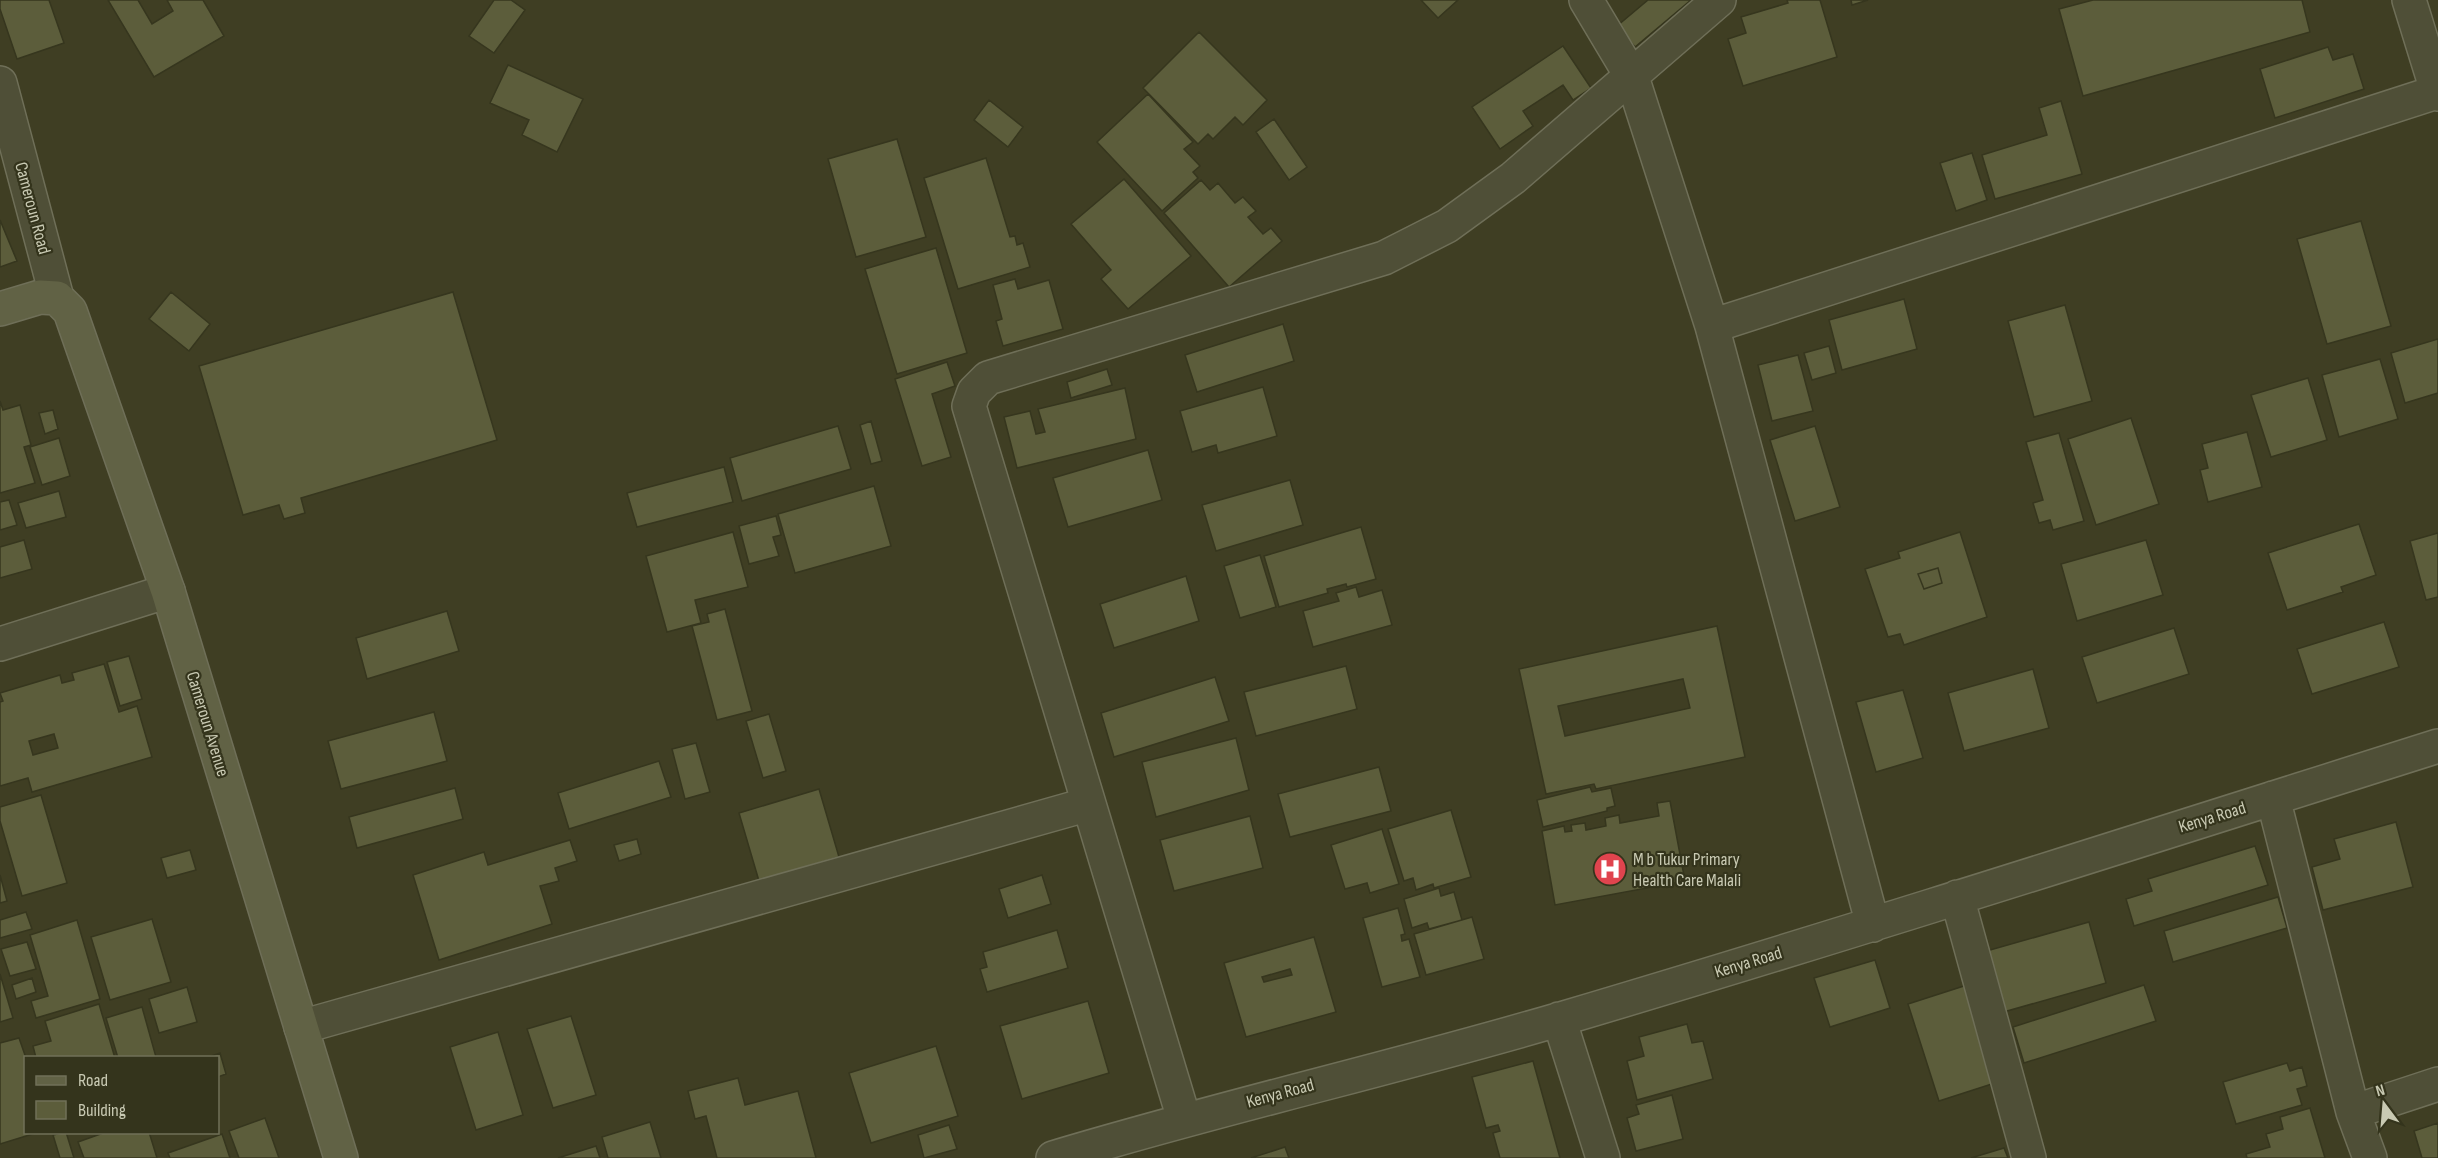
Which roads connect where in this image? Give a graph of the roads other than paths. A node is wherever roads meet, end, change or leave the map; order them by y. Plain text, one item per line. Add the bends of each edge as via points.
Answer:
1 (1586, 0) edge
2 (1719, 0) edge
3 (2409, 0) edge
4 (1632, 77) junction
5 (0, 83) edge
6 (2438, 93) edge
7 (57, 298) junction
8 (0, 309) edge
9 (1712, 326) junction
10 (168, 591) junction
11 (0, 644) edge
12 (2438, 746) edge
13 (2273, 798) junction
14 (1089, 804) junction
15 (1957, 897) junction
16 (1873, 925) junction
17 (1559, 1019) junction
18 (301, 1027) junction
19 (2438, 1084) edge
20 (2353, 1112) junction
21 (1184, 1119) junction
22 (341, 1158) edge
23 (1053, 1158) edge
24 (1603, 1158) edge
25 (2029, 1158) edge
26 (2370, 1158) edge

1 - 4 street
2 - 4 street
3 - 6 street
4 - 9 street
4 - 14 street via 1513,178 1447,226 1384,258 988,378 974,392 969,406
5 - 7 street, Cameroun Road
6 - 9 street
7 - 8 street via 40,297
7 - 10 street, Cameroun Avenue via 70,311
9 - 16 street
10 - 11 street
10 - 18 street, Cameroun Avenue
12 - 13 street, Kenya Road
13 - 15 street, Kenya Road
13 - 20 street
14 - 18 street
14 - 21 street
15 - 16 street, Kenya Road
15 - 25 street
16 - 17 street, Kenya Road
17 - 21 street, Kenya Road
17 - 24 street
18 - 22 street, Cameroun Avenue
19 - 20 street
20 - 26 street
21 - 23 street, Kenya Road

